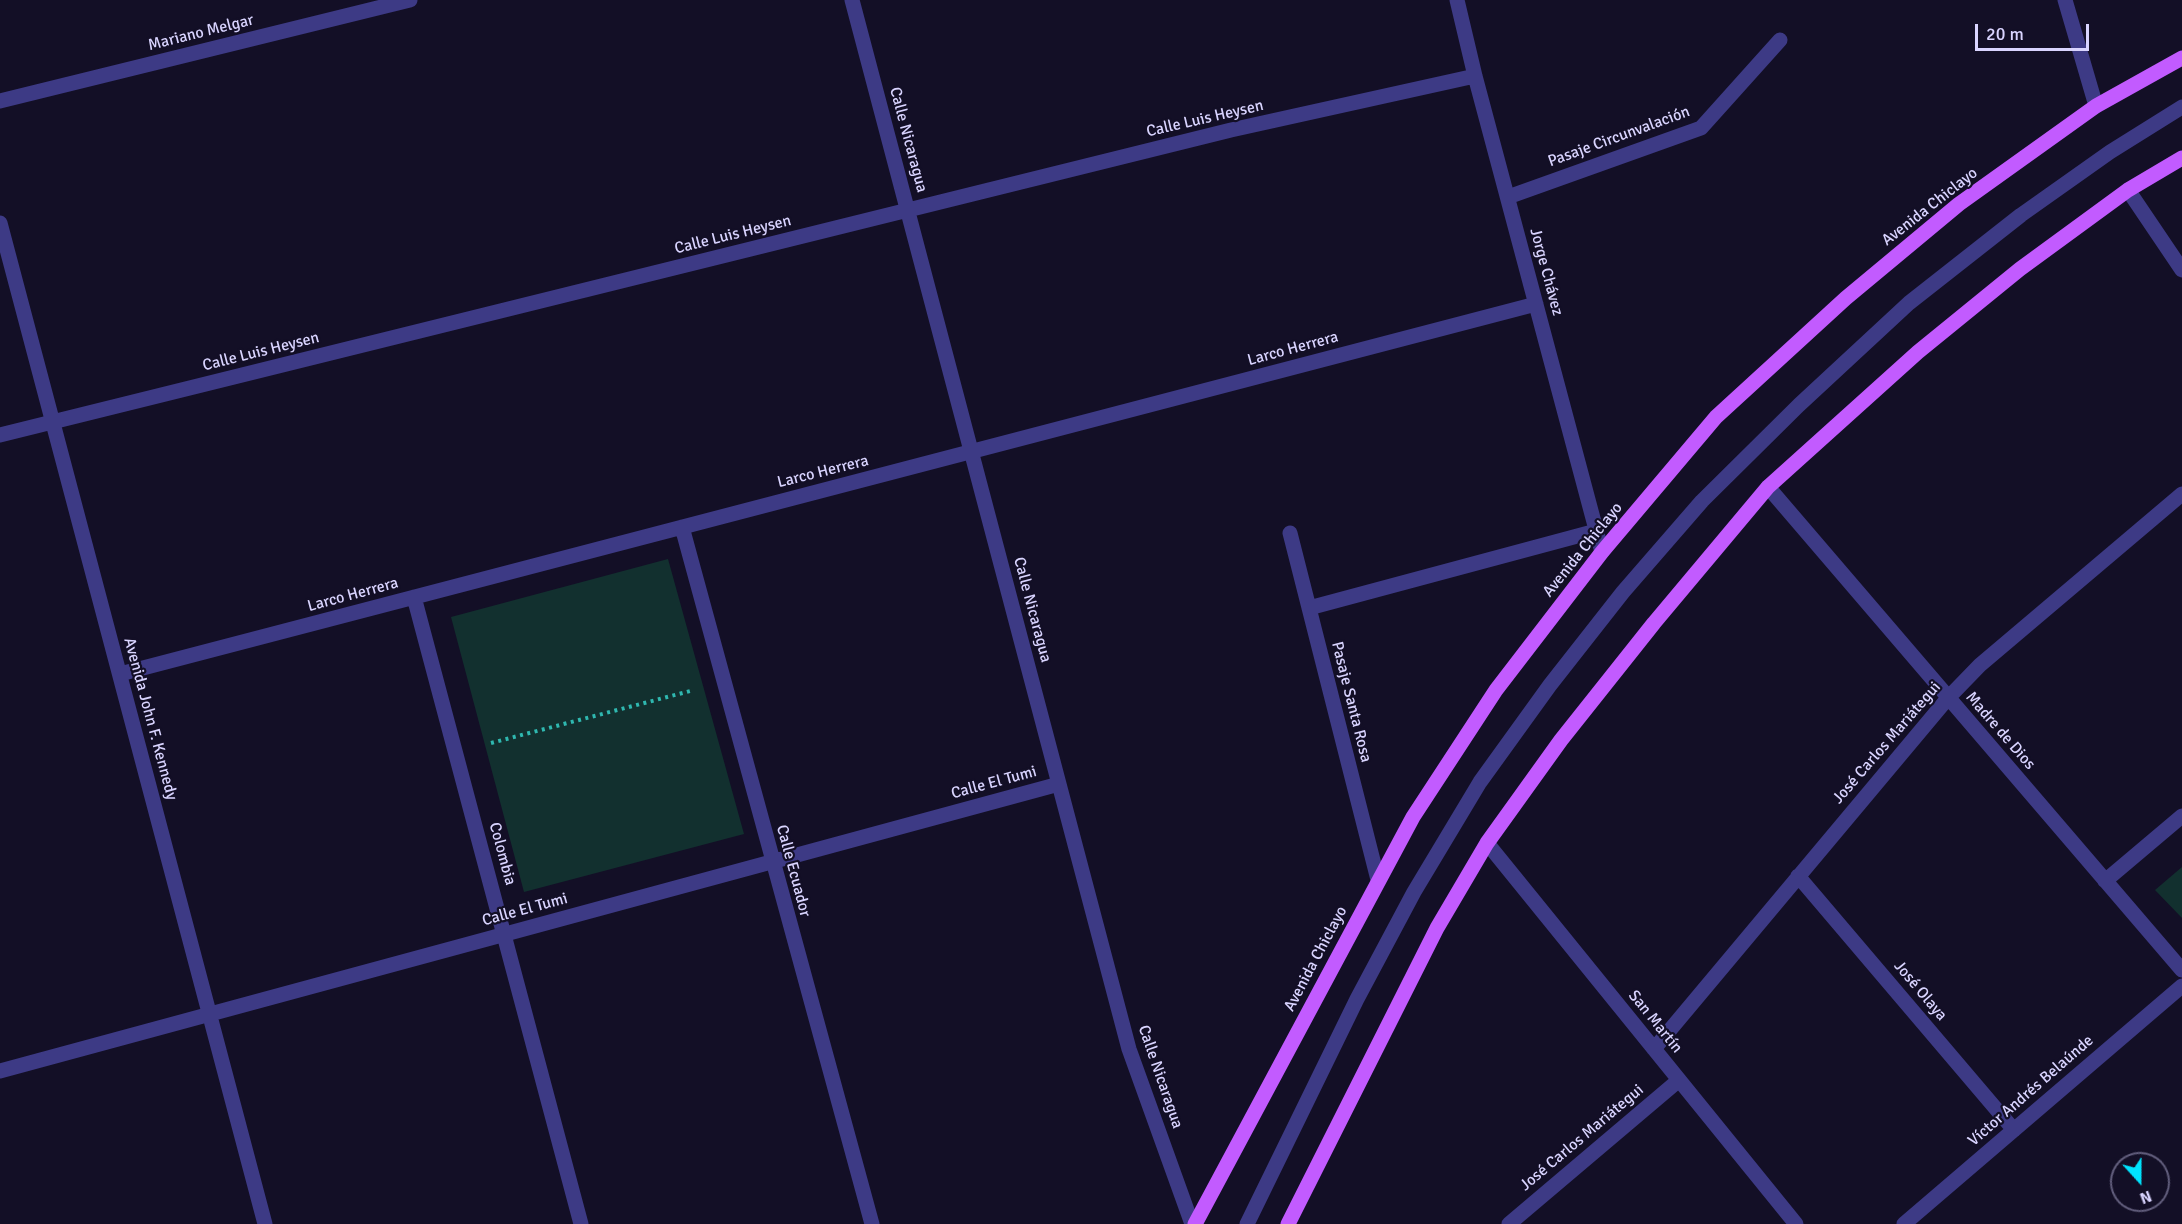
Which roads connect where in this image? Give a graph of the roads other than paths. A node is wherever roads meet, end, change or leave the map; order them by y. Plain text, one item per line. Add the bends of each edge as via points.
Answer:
1 (410, 0) edge
2 (852, 0) edge
3 (1457, 0) edge
4 (2066, 0) edge
5 (1780, 40) dead end
6 (2182, 58) edge
7 (1475, 76) junction
8 (0, 100) edge
9 (2096, 106) junction
10 (2182, 107) edge
11 (2182, 158) edge
12 (2128, 190) junction
13 (1508, 197) junction
14 (908, 210) junction
15 (0, 223) edge
16 (2182, 270) edge
17 (1536, 304) junction
18 (52, 422) junction
19 (0, 435) edge
20 (972, 452) junction
21 (1768, 488) junction
22 (2182, 494) edge
23 (682, 527) junction
24 (1596, 531) junction
25 (1290, 533) dead end
26 (1602, 552) junction
27 (414, 597) junction
28 (1309, 608) junction
29 (120, 674) junction
30 (1948, 698) junction
31 (1059, 784) junction
32 (2182, 816) edge
33 (1487, 843) junction
34 (772, 862) junction
35 (1798, 876) junction
36 (1378, 880) junction
37 (2105, 881) junction
38 (505, 934) junction
39 (2182, 970) edge
40 (2182, 986) edge
41 (209, 1014) junction
42 (1654, 1049) junction
43 (0, 1071) edge
44 (1679, 1080) junction
45 (2014, 1130) junction
46 (265, 1224) edge
47 (581, 1224) edge
48 (872, 1224) edge
49 (1194, 1224) edge
50 (1247, 1224) edge
51 (1288, 1224) edge
52 (1509, 1224) edge
53 (1796, 1224) edge
54 (1904, 1224) edge

1 - 8 street, Mariano Melgar
2 - 14 street, Calle Nicaragua
3 - 7 street, Jorge Chávez
4 - 9 street
5 - 13 street, Pasaje Circunvalación via 1701,128
6 - 9 main road, Avenida Chiclayo
7 - 13 street, Jorge Chávez
7 - 14 street, Calle Luis Heysen via 1231,130
9 - 26 main road, Avenida Chiclayo via 1959,204 1846,298 1716,417
10 - 50 street via 2021,215 1909,303 1702,501 1623,592 1480,782 1414,892
11 - 12 main road
12 - 16 street
12 - 21 main road via 2020,269 1918,352
13 - 17 street, Jorge Chávez
14 - 18 street, Calle Luis Heysen
14 - 20 street, Calle Nicaragua
15 - 18 street, Avenida John F. Kennedy
17 - 20 street, Larco Herrera
17 - 24 street, Jorge Chávez
18 - 19 street, Calle Luis Heysen
18 - 29 street, Avenida John F. Kennedy
20 - 23 street, Larco Herrera
20 - 31 street, Calle Nicaragua
21 - 30 street, Madre de Dios
21 - 33 main road via 1561,740
22 - 30 street, José Carlos Mariátegui via 1980,665
23 - 27 street, Larco Herrera
23 - 34 street, Calle Ecuador
24 - 26 street, Jorge Chávez
24 - 28 street
25 - 28 street, Pasaje Santa Rosa
26 - 36 main road, Avenida Chiclayo via 1496,690 1413,817
27 - 29 street, Larco Herrera
27 - 38 street, Colombia
28 - 36 street, Pasaje Santa Rosa
29 - 41 street, Avenida John F. Kennedy
30 - 35 street, José Carlos Mariátegui
30 - 37 street, Madre de Dios
31 - 34 street, Calle El Tumi
31 - 49 street, Calle Nicaragua via 1129,1049
32 - 37 street
33 - 42 street, San Martín
33 - 51 main road via 1437,928
34 - 38 street, Calle El Tumi
34 - 48 street, Calle Ecuador
35 - 42 street, José Carlos Mariátegui
35 - 45 street, José Olaya
36 - 49 main road, Avenida Chiclayo
37 - 39 street, Madre de Dios
38 - 41 street, Calle El Tumi
38 - 47 street, Colombia
40 - 45 street, Víctor Andrés Belaúnde
41 - 43 street, Calle El Tumi
41 - 46 street, Avenida John F. Kennedy
42 - 44 street, San Martín
44 - 52 street, José Carlos Mariátegui
44 - 53 street, San Martín
45 - 54 street, Víctor Andrés Belaúnde

